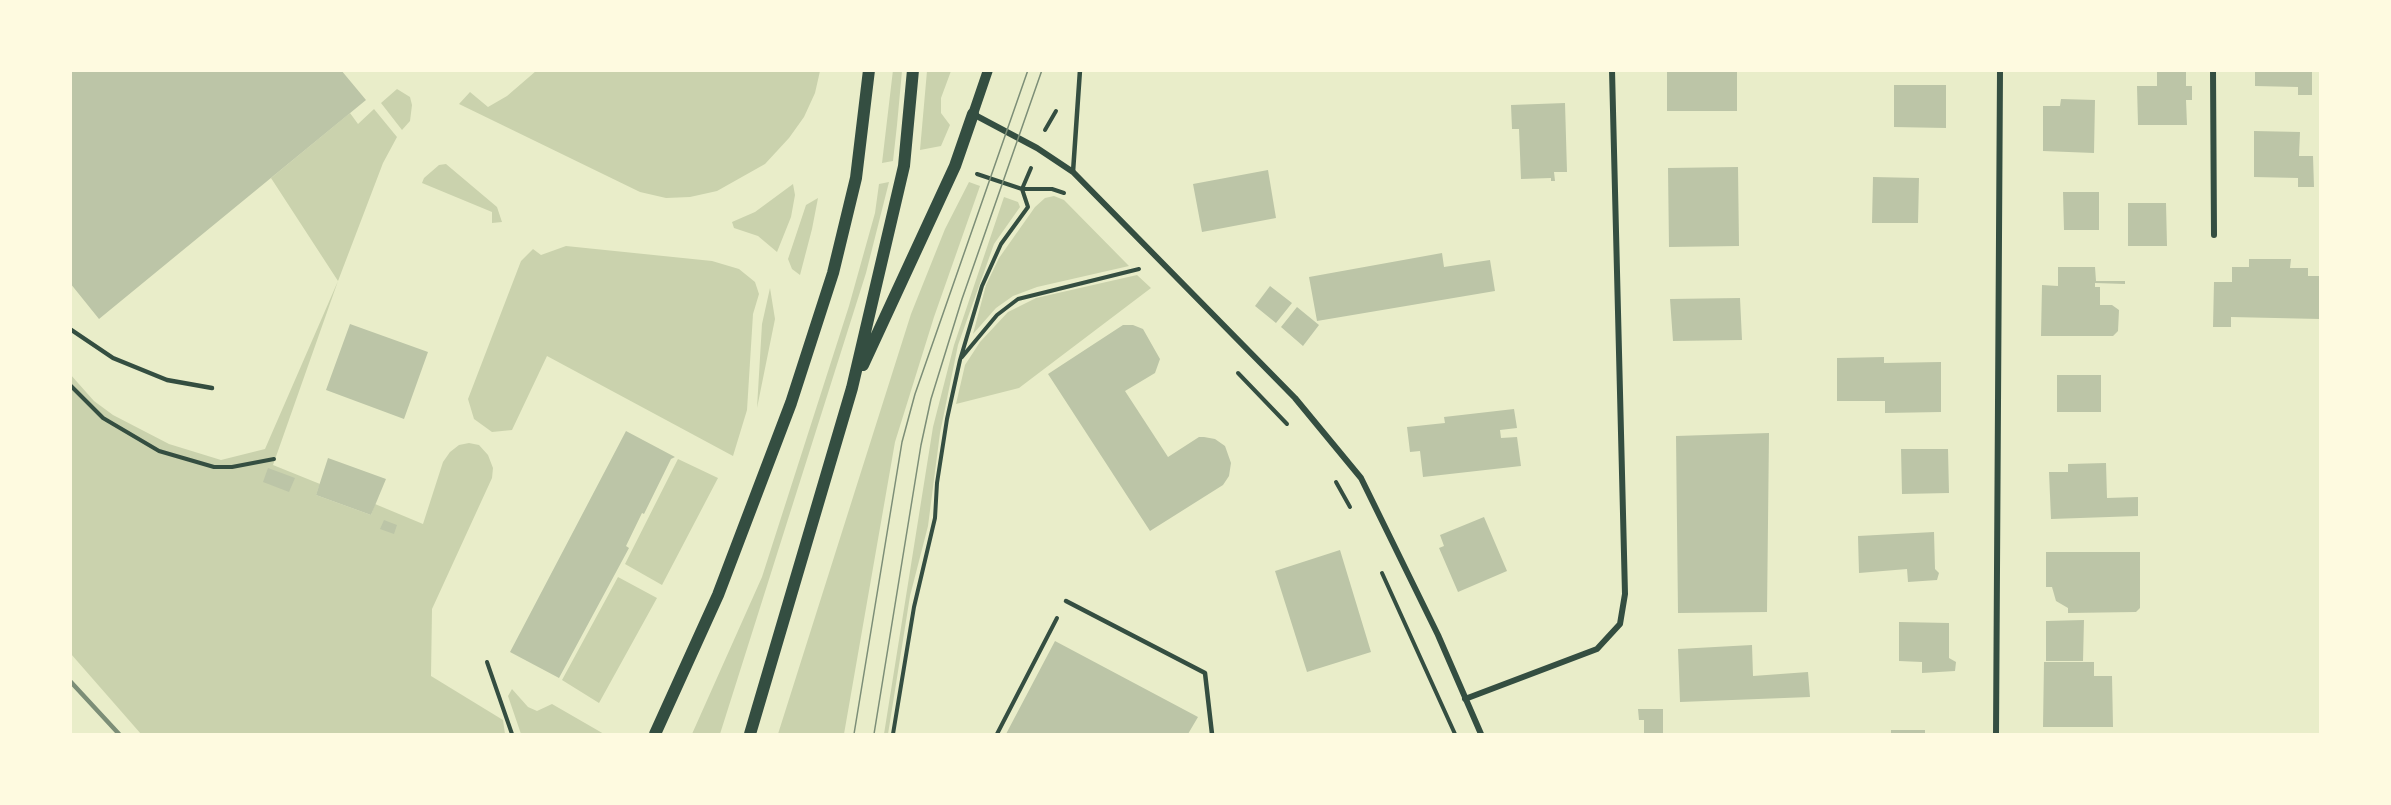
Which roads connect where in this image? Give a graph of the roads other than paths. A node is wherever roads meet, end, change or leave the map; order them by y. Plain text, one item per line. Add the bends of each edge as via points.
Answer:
1 (869, 70) edge
2 (914, 70) edge
3 (988, 70) edge
4 (1080, 70) edge
5 (1612, 70) edge
6 (2000, 70) edge
7 (2213, 70) edge
8 (973, 114) junction
9 (1073, 172) junction
10 (2214, 235) dead end
11 (70, 329) edge
12 (212, 388) dead end
13 (852, 388) junction
14 (1066, 601) road end
15 (1465, 699) junction
16 (655, 735) edge
17 (750, 735) edge
18 (1212, 735) edge
19 (1481, 735) edge
20 (1996, 735) edge

1 - 16 main road via 856,178 833,273 791,403 718,595
2 - 13 main road via 904,166
3 - 8 street
4 - 9 lane
5 - 15 street via 1625,594 1620,624 1597,649
6 - 20 street
7 - 10 street
8 - 9 street
8 - 13 main road via 955,166
9 - 15 street via 1295,398 1361,478
11 - 12 lane via 113,358 168,380
13 - 17 main road
14 - 18 lane via 1205,673
15 - 19 street

